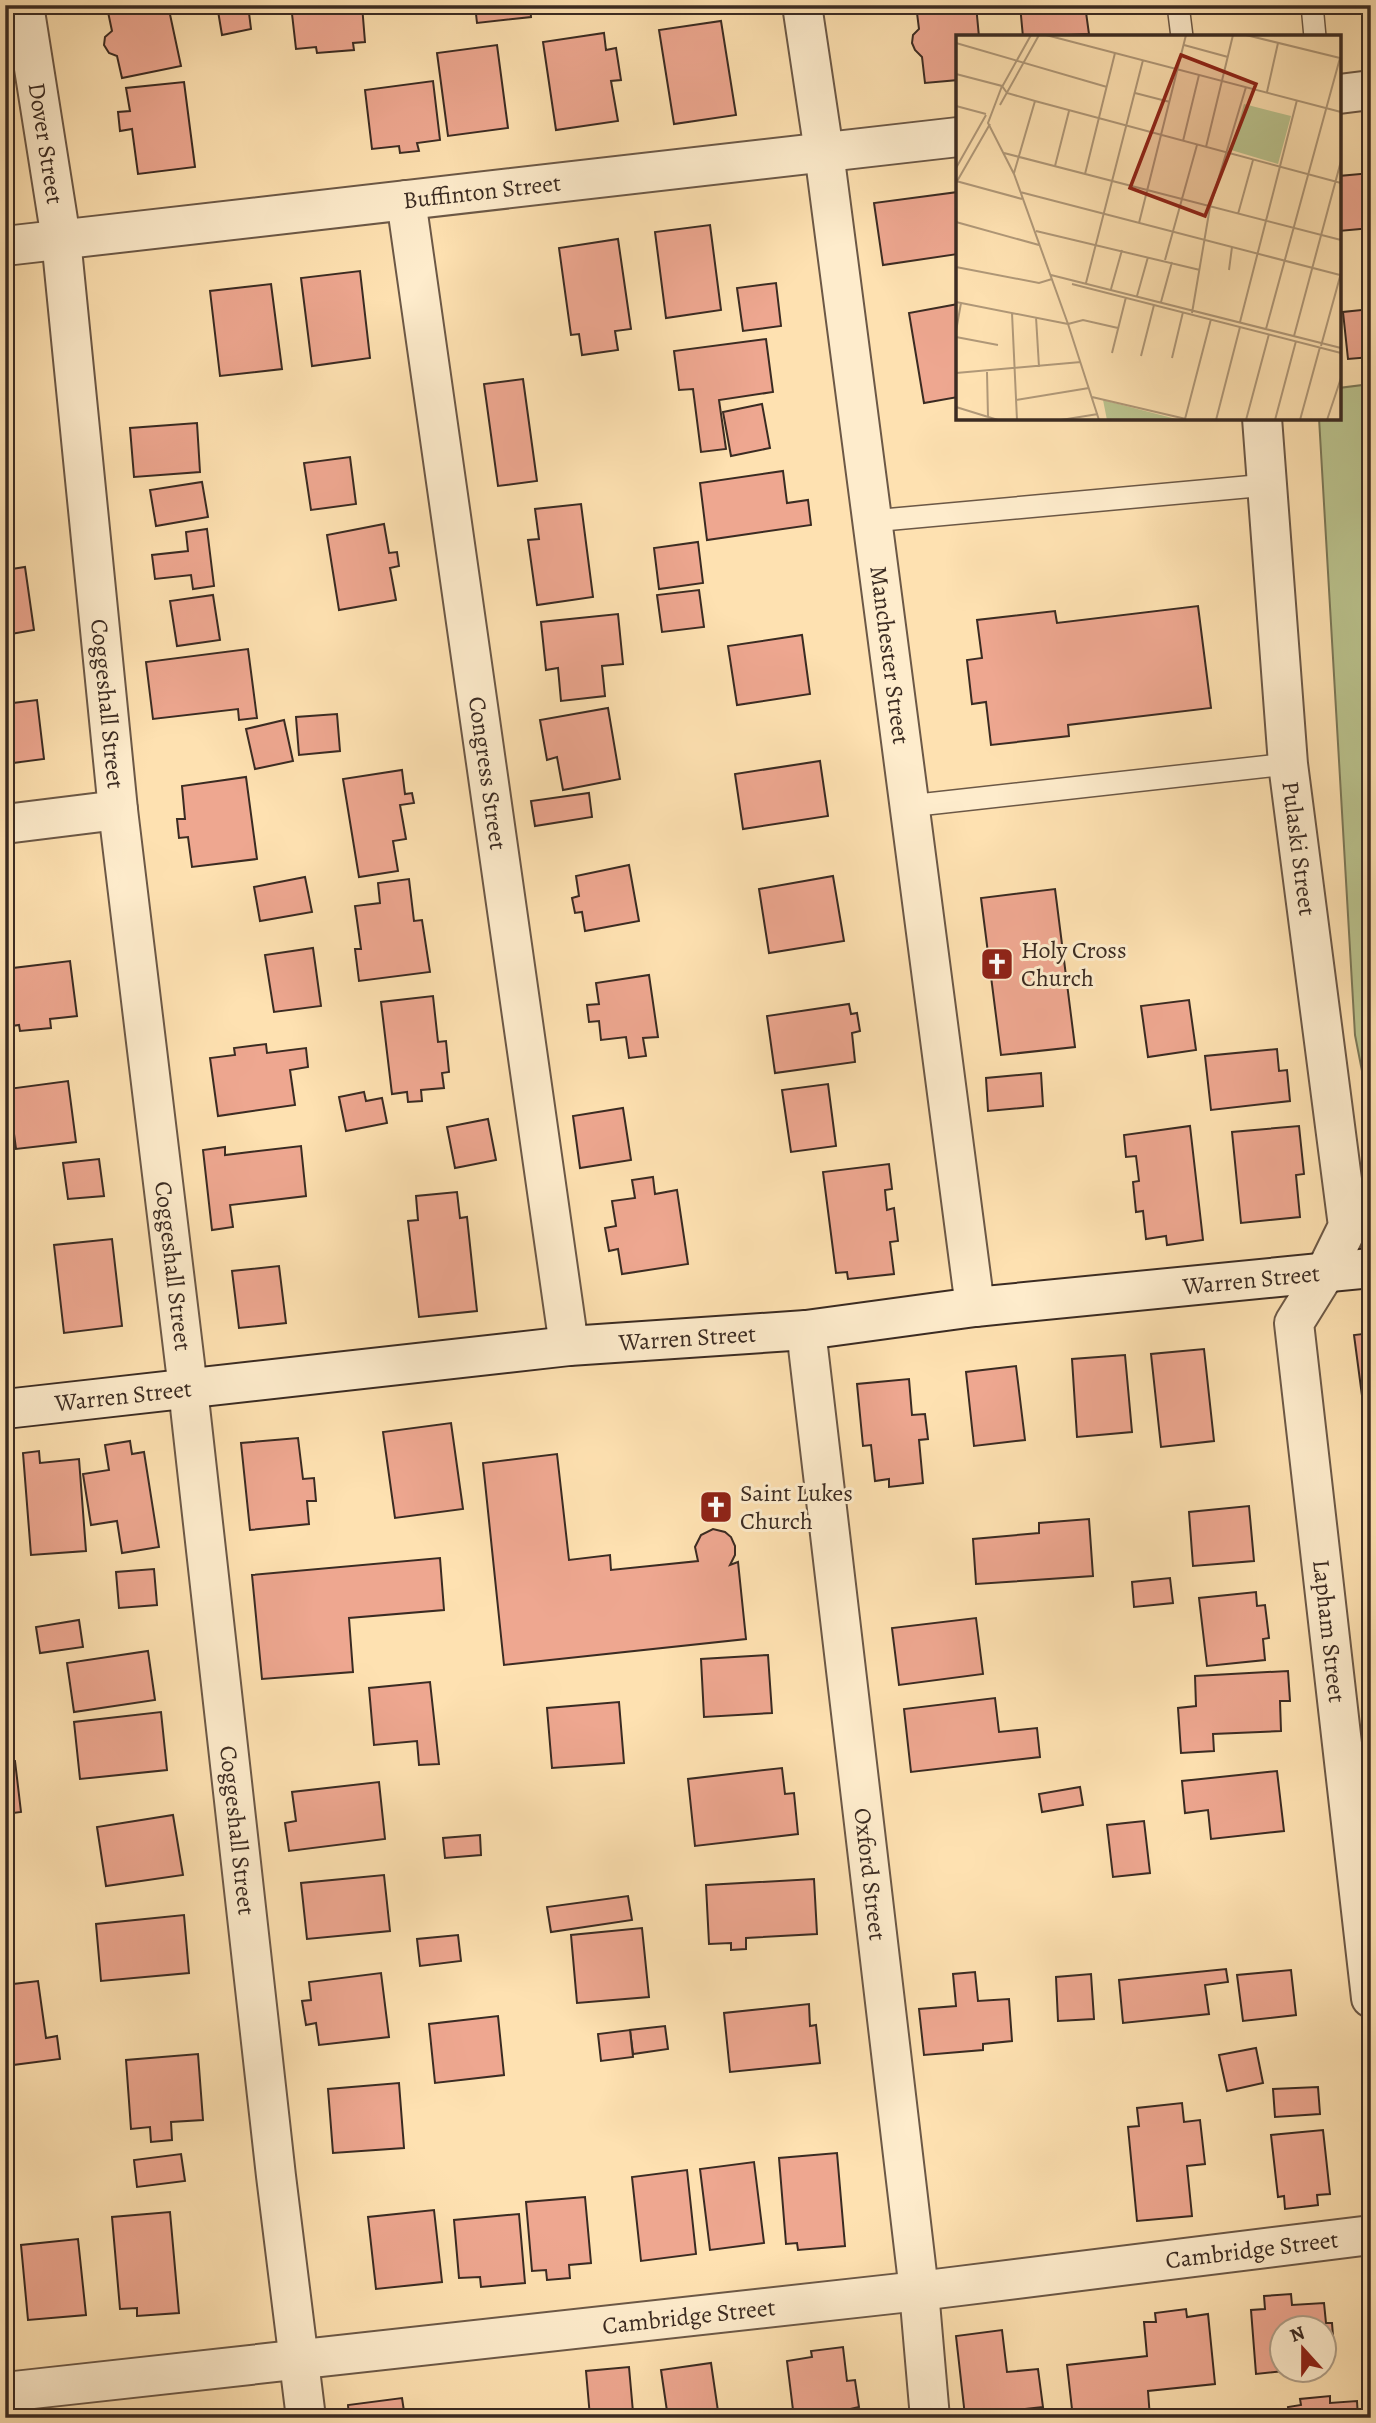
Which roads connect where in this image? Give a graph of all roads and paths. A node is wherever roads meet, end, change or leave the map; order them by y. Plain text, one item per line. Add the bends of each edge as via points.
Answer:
1 (24, 5) edge
2 (802, 5) edge
3 (1178, 5) edge
4 (1312, 5) edge
5 (1182, 35) edge
6 (1315, 35) edge
7 (1371, 90) edge
8 (1341, 93) edge
9 (956, 137) edge
10 (824, 152) junction
11 (406, 200) junction
12 (61, 239) junction
13 (5, 246) edge
14 (1262, 420) edge
15 (1266, 485) junction
16 (872, 520) junction
17 (1288, 764) junction
18 (909, 806) junction
19 (118, 810) junction
20 (5, 824) edge
21 (1371, 1268) edge
22 (1325, 1273) junction
23 (975, 1307) junction
24 (806, 1330) junction
25 (569, 1346) junction
26 (188, 1389) junction
27 (5, 1409) edge
28 (1371, 1998) edge
29 (1371, 2235) edge
30 (919, 2291) junction
31 (299, 2358) junction
32 (5, 2392) edge
33 (306, 2418) edge
34 (930, 2418) edge

1 - 12 street, Dover Street
2 - 10 street, Manchester Street
3 - 5 lane
4 - 6 lane
7 - 8 street
9 - 10 street, Buffinton Street
10 - 11 street, Buffinton Street
10 - 16 street, Manchester Street
11 - 12 street, Buffinton Street
11 - 25 street, Congress Street
12 - 13 street, Buffinton Street
12 - 19 street, Coggeshall Street
14 - 15 street, Pulaski Street
15 - 16 lane
15 - 17 street, Pulaski Street
16 - 18 street, Manchester Street
17 - 18 lane
17 - 22 street, Pulaski Street via 1348,1226
18 - 23 street, Manchester Street
19 - 20 street
19 - 26 street, Coggeshall Street
21 - 22 street, Warren Street
22 - 23 street, Warren Street
22 - 28 street, Lapham Street via 1294,1323
23 - 24 street, Warren Street
24 - 25 street, Warren Street
24 - 30 street, Oxford Street
25 - 26 street, Warren Street
26 - 27 street, Warren Street
26 - 31 street, Coggeshall Street
29 - 30 street, Cambridge Street
30 - 31 street, Cambridge Street
30 - 34 street, Oxford Street
31 - 32 street, Cambridge Street
31 - 33 street, Coggeshall Street

